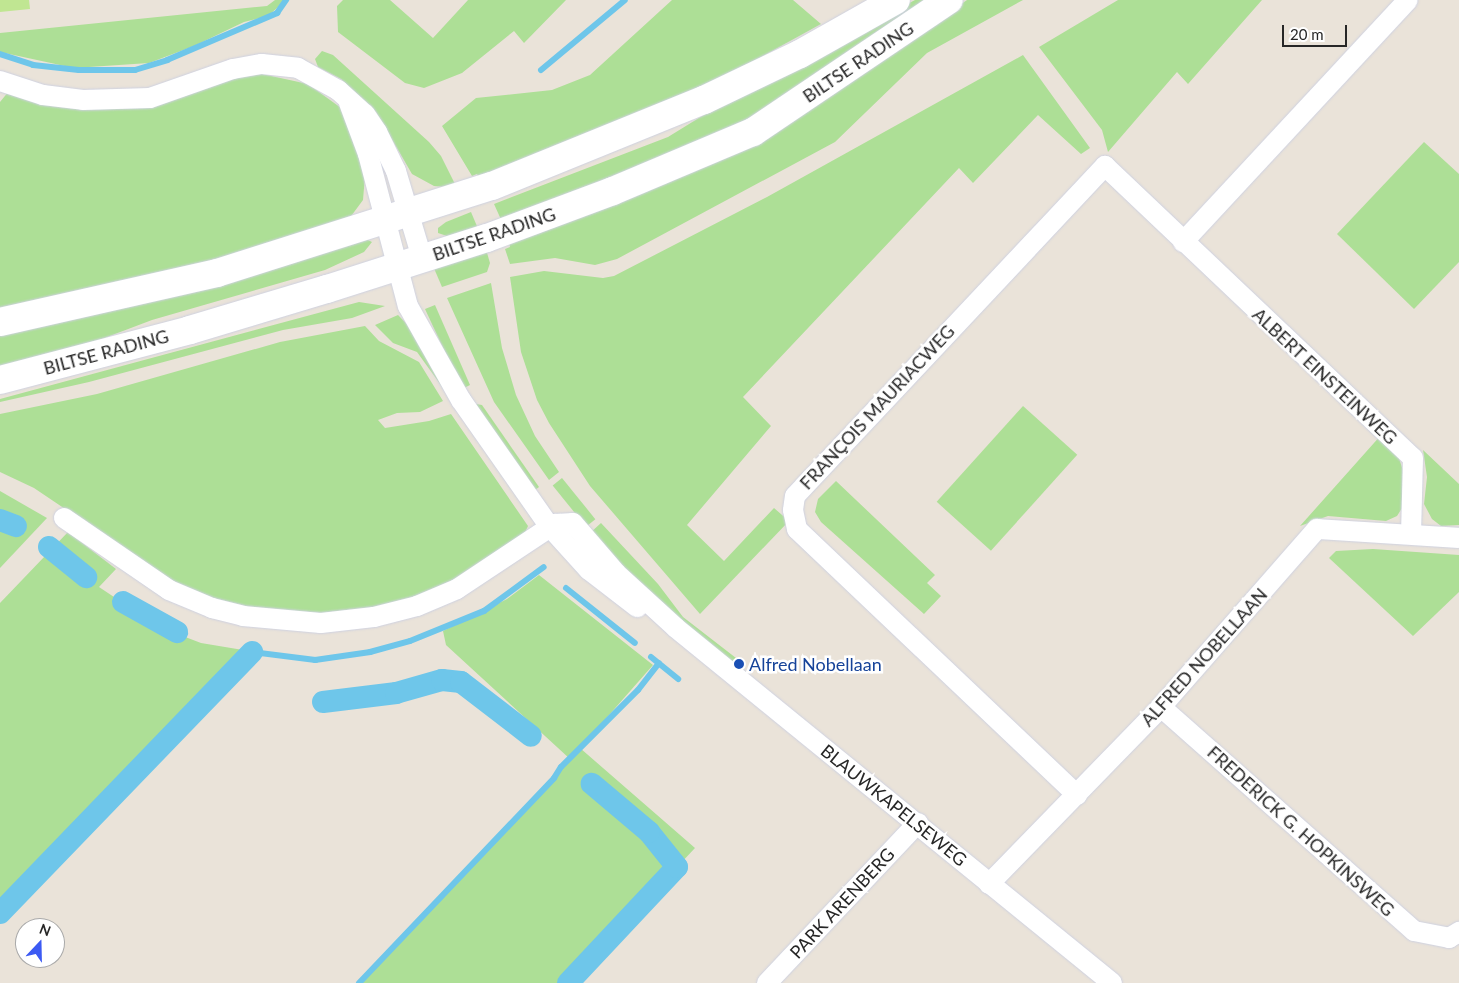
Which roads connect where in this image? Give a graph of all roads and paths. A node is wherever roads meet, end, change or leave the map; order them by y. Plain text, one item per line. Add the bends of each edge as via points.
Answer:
1 (896, 0) edge
2 (949, 0) edge
3 (1408, 0) edge
4 (0, 81) edge
5 (1105, 166) joint
6 (398, 216) junction
7 (1183, 242) junction
8 (422, 258) junction
9 (396, 266) junction
10 (0, 322) edge
11 (0, 380) edge
12 (64, 518) dead end
13 (544, 531) junction
14 (1411, 534) junction
15 (1459, 538) edge
16 (1161, 706) junction
17 (1077, 795) junction
18 (918, 823) junction
19 (990, 884) junction
20 (1454, 935) edge
21 (767, 983) edge
22 (1112, 983) edge

1 - 6 main road, BILTSE RADING via 800,54 704,100 531,171
2 - 8 main road, BILTSE RADING via 753,132 613,191 487,238
3 - 7 street
4 - 6 street via 43,95 82,100 150,98 233,69 262,64 298,68 321,78 365,114 396,171
5 - 7 street, ALBERT EINSTEINWEG
5 - 17 street, FRANÇOIS MAURIACWEG via 795,496 793,510 797,530
6 - 8 street
6 - 9 street
6 - 10 main road, BILTSE RADING via 217,273
7 - 14 street, ALBERT EINSTEINWEG via 1413,458
8 - 9 main road, BILTSE RADING
9 - 11 main road, BILTSE RADING via 190,330
9 - 13 street via 408,306 461,400
12 - 13 street via 169,590 212,608 243,616 321,623 374,617 417,606 457,589
13 - 18 street, BLAUWKAPELSEWEG via 561,522 573,523 616,573 676,628
14 - 15 street, ALFRED NOBELLAAN
14 - 16 street, ALFRED NOBELLAAN via 1317,529
16 - 17 street, ALFRED NOBELLAAN
16 - 20 street, FREDERICK G. HOPKINSWEG via 1414,931
17 - 19 street, ALFRED NOBELLAAN
18 - 19 street, BLAUWKAPELSEWEG
18 - 21 street, PARK ARENBERG
19 - 22 street, BLAUWKAPELSEWEG

